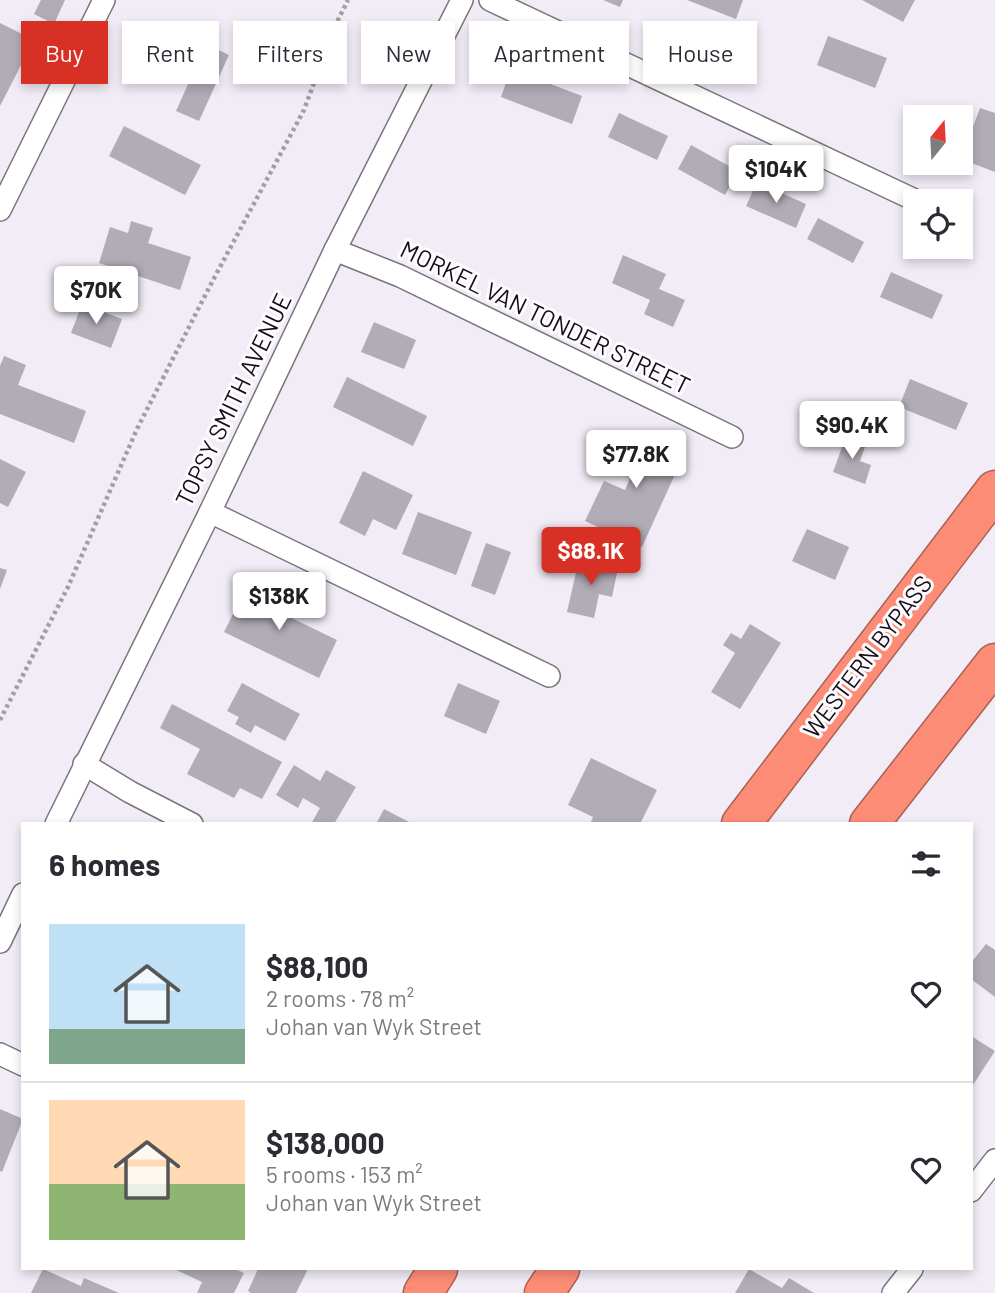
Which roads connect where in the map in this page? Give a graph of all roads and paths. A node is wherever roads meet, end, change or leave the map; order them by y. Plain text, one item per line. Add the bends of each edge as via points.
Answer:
1 (104, 0) edge
2 (348, 0) edge
3 (462, 0) edge
4 (490, 0) edge
5 (903, 194) edge
6 (0, 210) edge
7 (335, 250) junction
8 (732, 437) dead end
9 (995, 490) edge
10 (210, 512) junction
11 (995, 663) edge
12 (549, 676) dead end
13 (0, 720) edge
14 (84, 764) junction
15 (57, 822) edge
16 (188, 822) edge
17 (742, 822) edge
18 (871, 822) edge
19 (21, 898) edge
20 (0, 942) edge
21 (0, 1054) edge
22 (21, 1064) edge
23 (995, 1160) edge
24 (973, 1188) edge
25 (437, 1270) edge
26 (558, 1270) edge
27 (911, 1270) edge
28 (423, 1293) edge
29 (544, 1293) edge
30 (893, 1293) edge

1 - 6 street
2 - 13 path via 304,110 137,429 68,587
3 - 7 street, TOPSY SMITH AVENUE
4 - 5 street
7 - 8 street, MORKEL VAN TONDER STREET via 400,276
7 - 10 street, TOPSY SMITH AVENUE
9 - 17 highway, WESTERN BYPASS
10 - 12 street
10 - 14 street, TOPSY SMITH AVENUE
11 - 18 highway
14 - 15 street, TOPSY SMITH AVENUE
14 - 16 street
19 - 20 street
21 - 22 street
23 - 24 street
25 - 28 highway
26 - 29 highway
27 - 30 street

